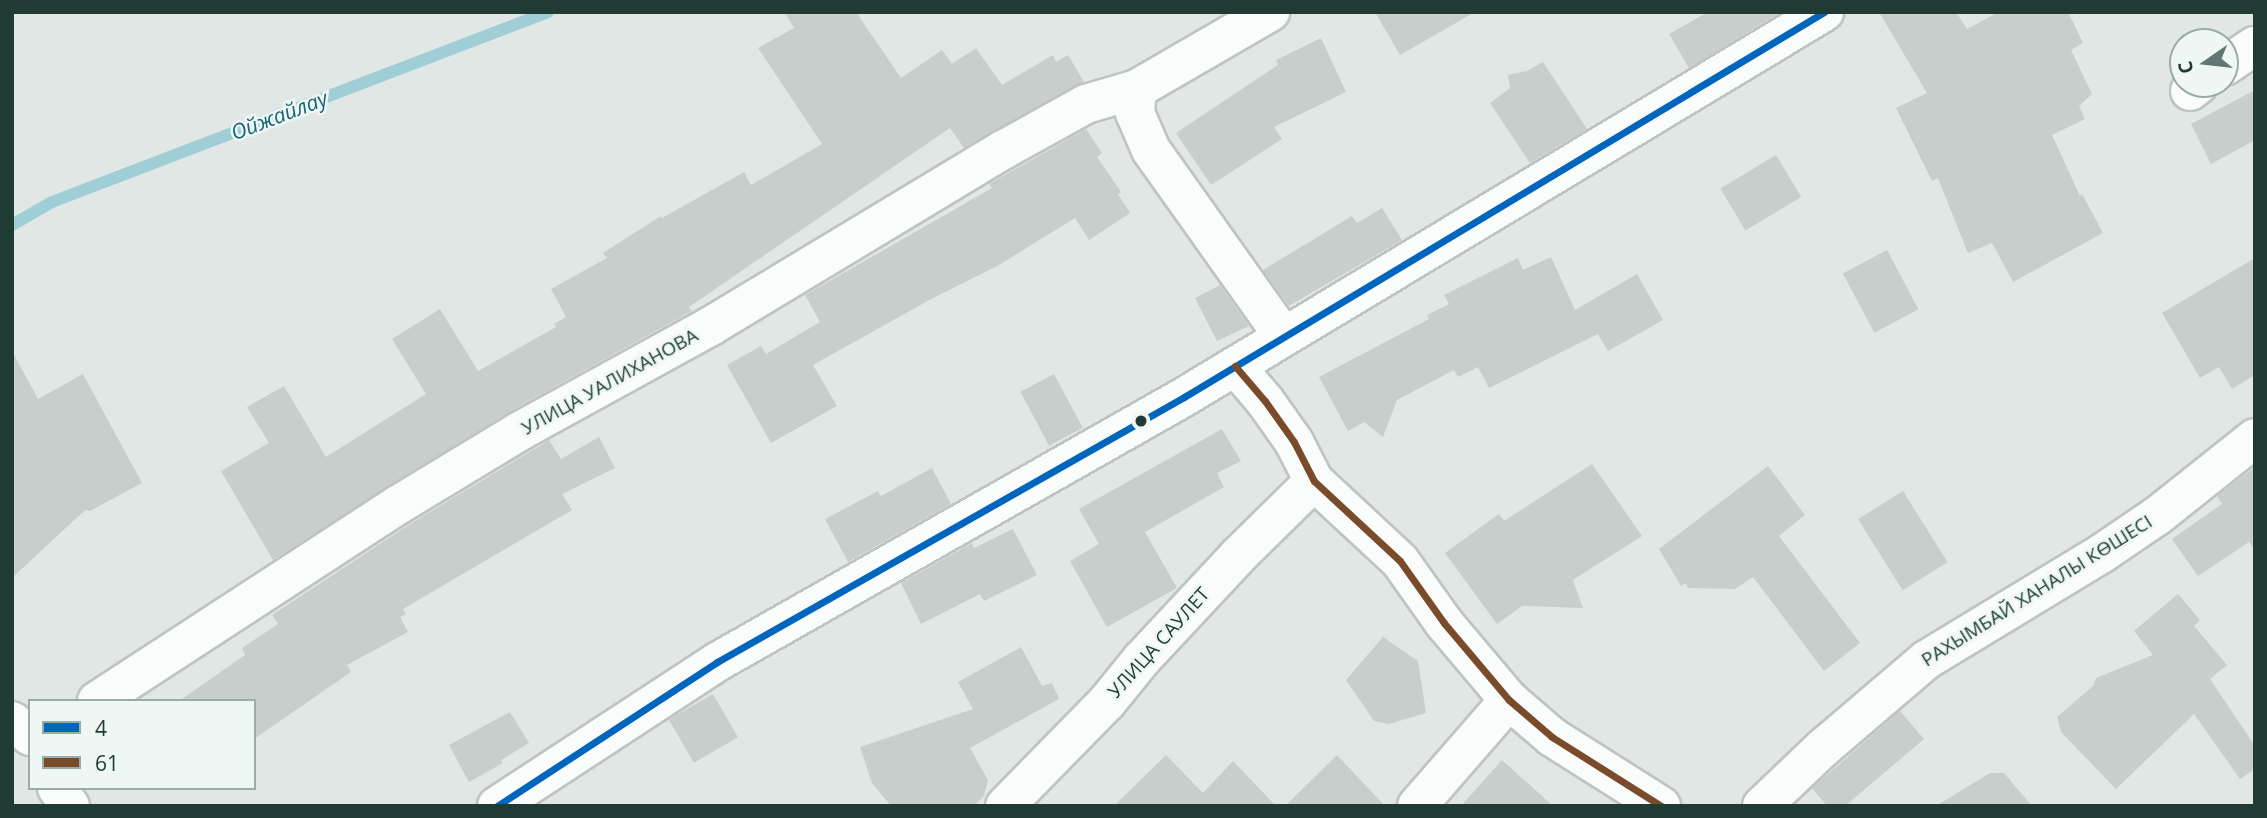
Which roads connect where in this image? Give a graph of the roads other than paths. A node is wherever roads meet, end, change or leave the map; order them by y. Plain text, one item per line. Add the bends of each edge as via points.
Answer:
1 (1270, 12) edge
2 (1824, 12) edge
3 (2255, 46) edge
4 (2239, 56) edge
5 (1137, 89) junction
6 (1283, 336) junction
7 (1235, 366) junction
8 (2255, 438) edge
9 (1314, 481) junction
10 (100, 699) edge
11 (1509, 700) junction
12 (12, 721) edge
13 (28, 734) edge
14 (58, 790) edge
15 (70, 806) edge
16 (497, 806) edge
17 (1004, 806) edge
18 (1417, 806) edge
19 (1661, 806) edge
20 (1762, 806) edge

1 - 5 street, УЛИЦА УАЛИХАНОВА
2 - 6 street
3 - 4 street
5 - 6 street via 1135,113 1151,150
5 - 10 street, УЛИЦА УАЛИХАНОВА via 1074,110 711,326 520,431
6 - 7 street
7 - 9 street via 1287,432
7 - 16 street via 717,662
8 - 20 street, РАХЫМБАЙ ХАНАЛЫ КӨШЕСІ via 2157,516 1926,660
9 - 11 street via 1400,561 1444,624
9 - 17 street, УЛИЦА САУЛЕТ
11 - 18 street
11 - 19 street via 1552,737
12 - 13 street
14 - 15 street

